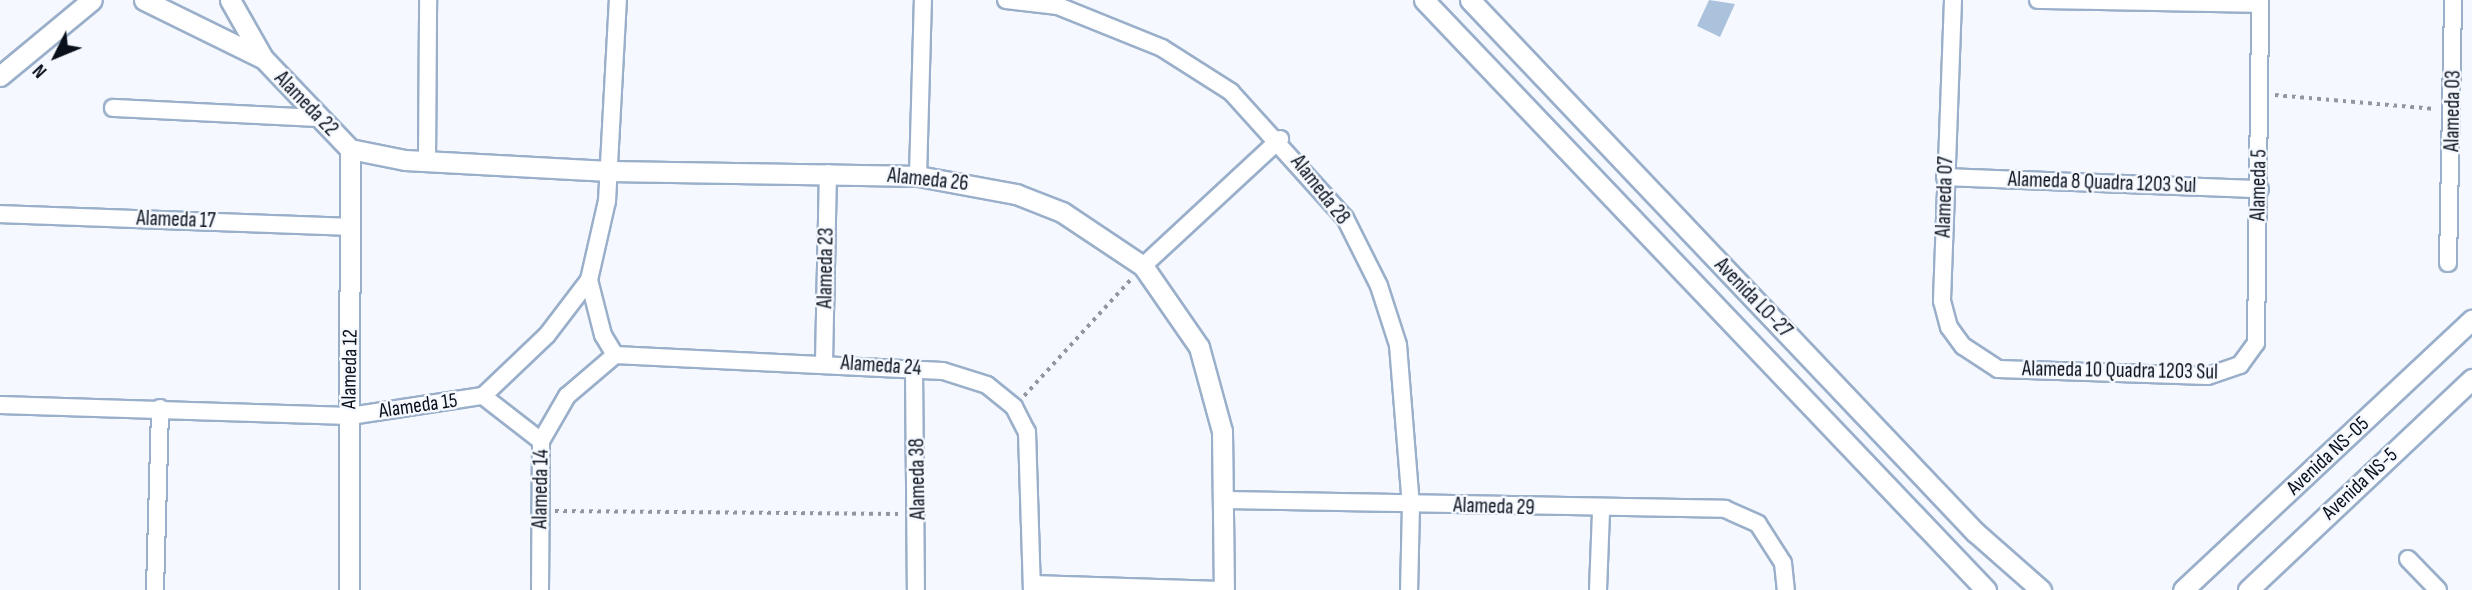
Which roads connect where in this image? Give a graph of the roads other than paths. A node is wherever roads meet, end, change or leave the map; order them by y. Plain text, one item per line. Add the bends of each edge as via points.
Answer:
1 (92, 0) edge
2 (144, 0) edge
3 (230, 0) edge
4 (428, 0) edge
5 (618, 0) edge
6 (923, 0) edge
7 (1006, 0) edge
8 (1424, 0) edge
9 (1469, 0) edge
10 (1953, 0) edge
11 (2038, 0) edge
12 (2453, 0) edge
13 (2260, 2) edge
14 (263, 58) junction
15 (0, 76) edge
16 (113, 108) dead end
17 (320, 118) junction
18 (1280, 139) junction
19 (349, 149) junction
20 (427, 161) junction
21 (609, 171) junction
22 (828, 173) junction
23 (918, 176) junction
24 (1945, 177) junction
25 (2260, 189) junction
26 (0, 214) edge
27 (352, 227) junction
28 (2448, 264) dead end
29 (1143, 266) junction
30 (589, 280) junction
31 (2472, 320) edge
32 (615, 355) junction
33 (824, 362) junction
34 (2240, 365) joint
35 (915, 369) junction
36 (1998, 369) joint
37 (2472, 379) edge
38 (483, 396) junction
39 (0, 405) edge
40 (160, 408) junction
41 (350, 416) junction
42 (541, 441) junction
43 (1226, 500) junction
44 (1411, 505) junction
45 (1601, 511) junction
46 (2408, 559) dead end
47 (1032, 587) edge
48 (155, 590) edge
49 (349, 590) edge
50 (540, 590) edge
51 (916, 590) edge
52 (1222, 590) edge
53 (1409, 590) edge
54 (1598, 590) edge
55 (1786, 590) edge
56 (1986, 590) edge
57 (2041, 590) edge
58 (2183, 590) edge
59 (2248, 590) edge
60 (2438, 590) edge

1 - 15 street
2 - 14 street, Alameda 22
3 - 14 street, Alameda 22
4 - 20 street
5 - 21 street, Alameda 15
6 - 23 street
7 - 18 street, Alameda 28 via 1058,6 1162,48 1231,92
8 - 56 street, Avenida LO-27
9 - 57 street, Avenida LO-27 via 1975,531
10 - 24 street, Alameda 07
11 - 13 street
12 - 28 street, Alameda 03
13 - 25 street, Alameda 5
14 - 17 street, Alameda 22
16 - 17 street
17 - 19 street, Alameda 22
18 - 29 street
18 - 44 street, Alameda 28 via 1345,218 1379,286 1398,345
19 - 20 street, Alameda 26
19 - 27 street, Alameda 12
20 - 21 street, Alameda 26
21 - 22 street, Alameda 26
21 - 30 street, Alameda 15
22 - 23 street, Alameda 26
22 - 33 street, Alameda 23
23 - 29 street, Alameda 26 via 1016,194 1097,232
24 - 25 street, Alameda 8 Quadra 1203 Sul
24 - 36 street, Alameda 07 via 1942,300 1950,327 1963,346
25 - 34 street, Alameda 5 via 2256,343
26 - 27 street, Alameda 17
27 - 41 street, Alameda 12
29 - 43 street, Alameda 26 via 1181,315 1206,368 1222,431
30 - 32 street via 603,335
30 - 38 street, Alameda 15 via 547,335
31 - 58 street, Avenida NS-05
32 - 33 street, Alameda 24
32 - 42 street, Alameda 14 via 567,396
33 - 35 street, Alameda 24
34 - 36 street, Alameda 10 Quadra 1203 Sul via 2208,376
35 - 47 street, Alameda 24 via 968,377 1014,407 1031,454
35 - 51 street, Alameda 38 via 920,515
37 - 59 street, Avenida NS-5
38 - 41 street, Alameda 15
38 - 42 street
39 - 40 street, Alameda 15
40 - 41 street, Alameda 15
40 - 48 street
41 - 49 street, Alameda 12
42 - 50 street, Alameda 14
43 - 44 street, Alameda 29
43 - 52 street, Alameda 26
44 - 45 street, Alameda 29
44 - 53 street, Alameda 28
45 - 54 street
45 - 55 street, Alameda 29 via 1725,509 1758,524 1783,563
46 - 60 street
47 - 52 street

